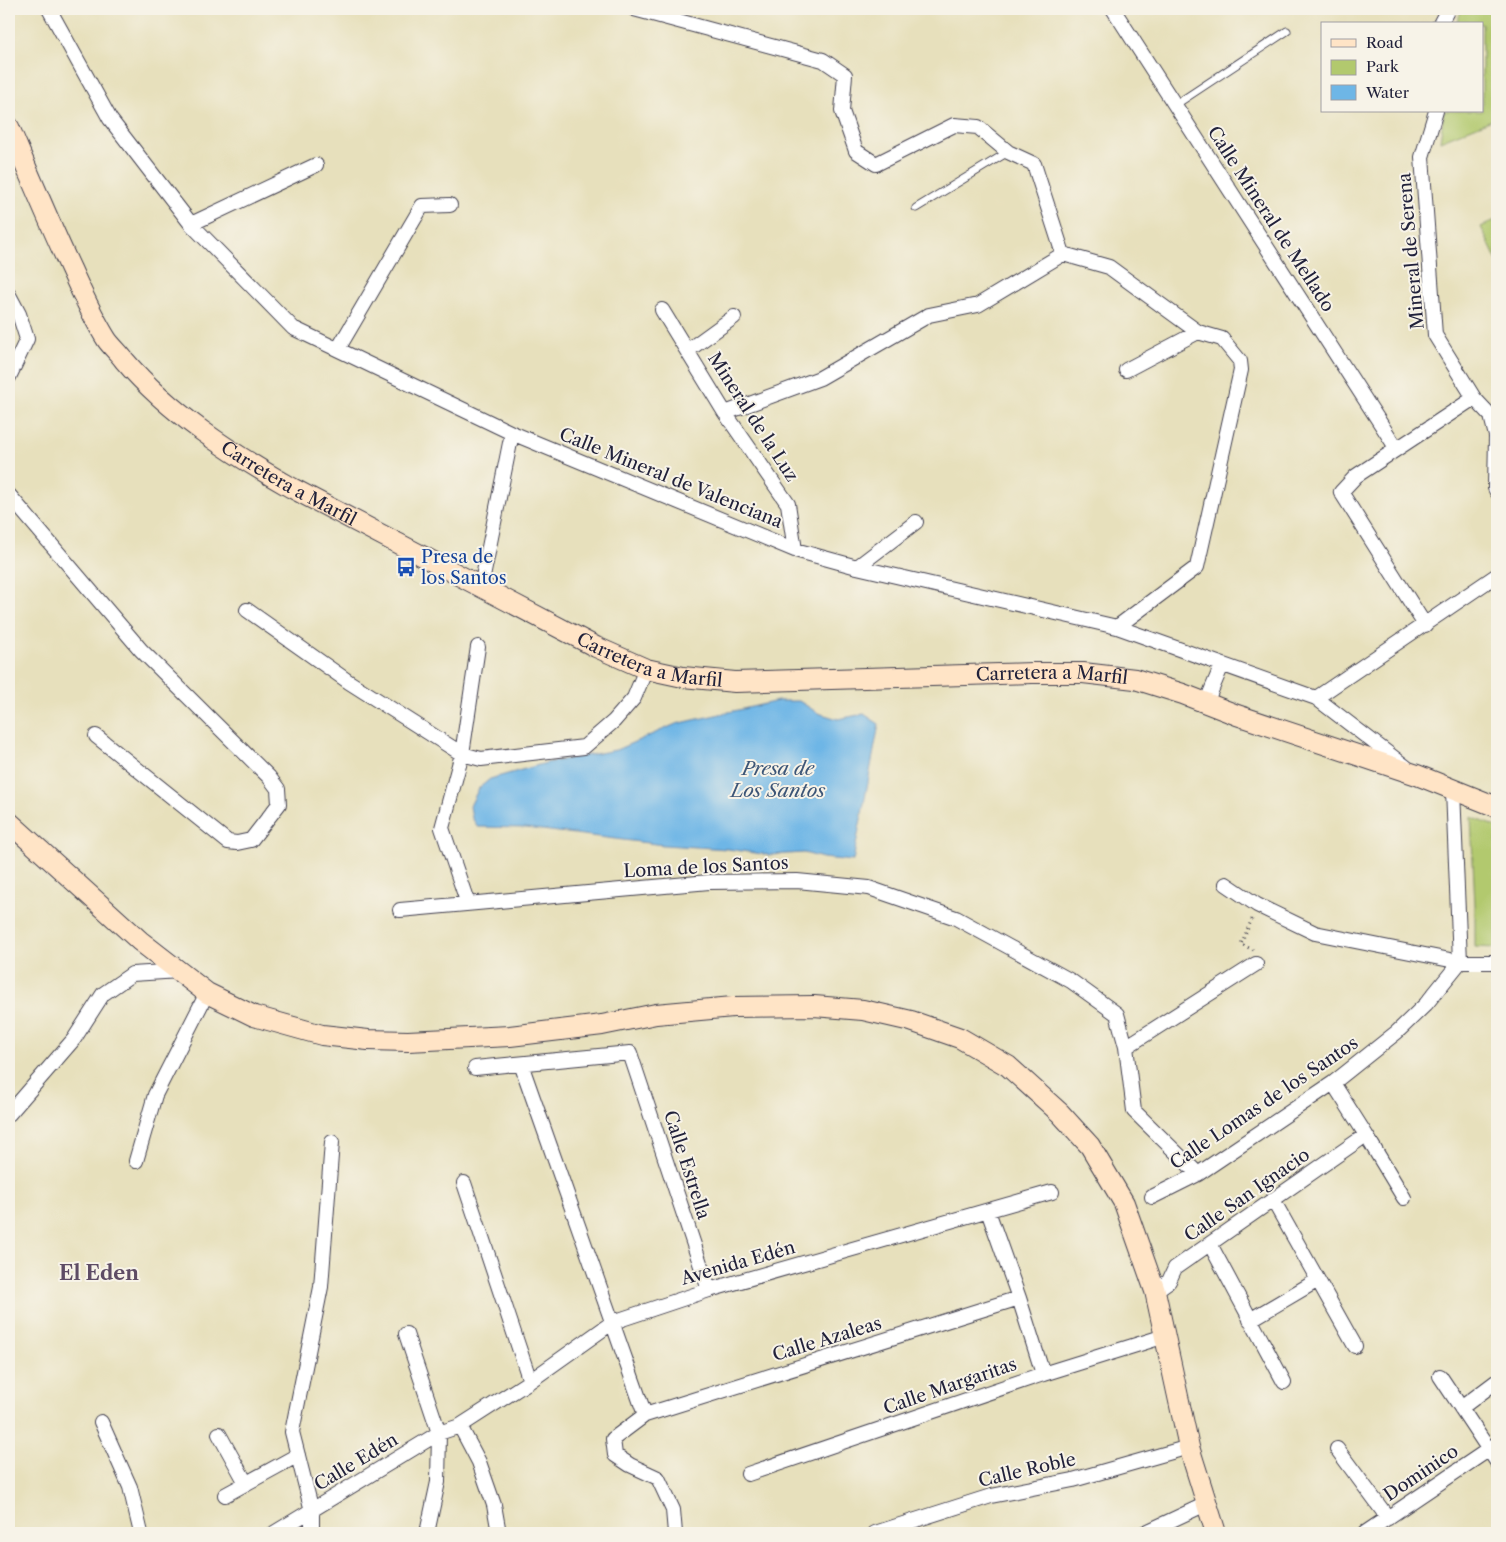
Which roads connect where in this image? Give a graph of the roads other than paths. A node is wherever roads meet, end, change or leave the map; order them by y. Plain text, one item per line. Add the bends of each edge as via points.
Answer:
1 (49, 9) edge
2 (634, 9) edge
3 (1113, 9) edge
4 (1448, 9) edge
5 (1441, 22) edge
6 (1287, 31) dead end
7 (1175, 105) junction
8 (1436, 112) edge
9 (9, 127) edge
10 (1008, 152) junction
11 (316, 165) dead end
12 (450, 205) dead end
13 (916, 208) dead end
14 (191, 224) junction
15 (1063, 254) junction
16 (9, 295) edge
17 (662, 310) dead end
18 (734, 317) dead end
19 (1198, 332) junction
20 (338, 349) junction
21 (687, 351) junction
22 (1126, 370) dead end
23 (9, 377) edge
24 (1474, 398) junction
25 (725, 413) junction
26 (1494, 414) edge
27 (512, 433) junction
28 (1397, 449) junction
29 (1497, 492) edge
30 (9, 495) edge
31 (916, 522) dead end
32 (795, 550) junction
33 (857, 567) junction
34 (1497, 575) edge
35 (481, 587) junction
36 (247, 610) dead end
37 (1425, 625) junction
38 (1117, 627) junction
39 (478, 647) dead end
40 (1222, 665) junction
41 (646, 669) junction
42 (1316, 698) junction
43 (1206, 703) junction
44 (96, 736) dead end
45 (462, 754) junction
46 (1417, 775) junction
47 (1453, 790) junction
48 (1497, 808) edge
49 (9, 822) edge
50 (1226, 884) dead end
51 (468, 904) junction
52 (400, 910) dead end
53 (1460, 962) junction
54 (1497, 962) edge
55 (1256, 964) road end
56 (180, 971) junction
57 (206, 993) junction
58 (1126, 1046) junction
59 (521, 1064) junction
60 (475, 1068) dead end
61 (1332, 1084) junction
62 (9, 1114) edge
63 (1366, 1135) junction
64 (332, 1142) dead end
65 (136, 1160) dead end
66 (1198, 1174) junction
67 (464, 1183) dead end
68 (1052, 1192) dead end
69 (1152, 1197) dead end
70 (1404, 1198) dead end
71 (1273, 1200) junction
72 (988, 1211) junction
73 (1210, 1244) junction
74 (1318, 1280) junction
75 (708, 1290) junction
76 (1154, 1291) junction
77 (1019, 1298) junction
78 (1250, 1320) junction
79 (613, 1322) junction
80 (406, 1334) dead end
81 (1165, 1336) junction
82 (1355, 1346) dead end
83 (1043, 1374) junction
84 (1440, 1376) dead end
85 (530, 1381) junction
86 (1497, 1381) edge
87 (1284, 1382) dead end
88 (1461, 1408) junction
89 (646, 1416) junction
90 (101, 1422) dead end
91 (460, 1426) junction
92 (219, 1434) dead end
93 (439, 1434) junction
94 (1189, 1447) junction
95 (1493, 1447) edge
96 (1337, 1449) dead end
97 (298, 1455) junction
98 (1497, 1462) edge
99 (748, 1474) dead end
100 (246, 1483) junction
101 (225, 1495) dead end
102 (1206, 1504) junction
103 (312, 1511) junction
104 (1388, 1518) junction
105 (141, 1533) edge
106 (274, 1533) edge
107 (312, 1533) edge
108 (427, 1533) edge
109 (499, 1533) edge
110 (675, 1533) edge
111 (875, 1533) edge
112 (1144, 1533) edge
113 (1216, 1533) edge
114 (1365, 1533) edge

1 - 14 street, Calle Mineral de Valenciana via 110,119
2 - 10 street via 823,60 846,75 842,111 856,151 876,164 954,125 978,127
3 - 7 street, Calle Mineral de Mellado
4 - 5 street
6 - 7 lane
7 - 28 street, Calle Mineral de Mellado
8 - 24 street, Mineral de Serena via 1422,157 1435,335
9 - 35 main road, Carretera a Marfil via 82,294 107,340 140,378 177,412 252,464
10 - 13 lane
10 - 15 street via 1034,164
11 - 14 street
12 - 20 street via 422,206
14 - 20 street, Calle Mineral de Valenciana via 294,328
15 - 19 street via 1109,267
15 - 25 street via 978,305 929,315 820,378
16 - 23 street via 27,338
17 - 21 street, Mineral de la Luz
18 - 21 street
19 - 22 street
19 - 38 street via 1222,338 1240,361 1241,370 1197,567
20 - 27 street, Calle Mineral de Valenciana
21 - 25 street, Mineral de la Luz
24 - 26 street, Mineral de Serena
24 - 28 street
25 - 32 street, Mineral de la Luz via 788,504
26 - 29 street, Mineral de Serena
27 - 32 street, Calle Mineral de Valenciana
27 - 35 street
28 - 37 street via 1356,476 1341,492
30 - 44 street via 141,650 269,777 278,789 279,804 251,840 228,842
31 - 33 street
32 - 33 street, Calle Mineral de Valenciana
33 - 38 street, Calle Mineral de Valenciana
34 - 37 street
35 - 41 main road, Carretera a Marfil via 596,647
36 - 45 street via 349,682
37 - 42 street
38 - 40 street, Calle Mineral de Valenciana
39 - 45 street
40 - 42 street, Calle Mineral de Valenciana
40 - 43 street
41 - 43 main road, Carretera a Marfil via 683,677 735,682 1083,673 1135,679
41 - 45 street via 634,698 584,747 481,759
42 - 46 street, Calle Mineral de Valenciana
43 - 46 main road, Carretera a Marfil
45 - 51 street via 442,828
46 - 47 main road, Carretera a Marfil
47 - 48 main road, Carretera a Marfil
47 - 53 street
49 - 56 main road via 140,941
50 - 53 street via 1258,906 1315,933
51 - 52 street, Loma de los Santos
51 - 58 street, Loma de los Santos via 709,882 797,881 869,888 956,918 1071,981 1117,1014
53 - 54 street
53 - 61 street, Calle Lomas de los Santos via 1426,1004 1397,1032
55 - 58 street
56 - 57 main road
56 - 62 street via 132,974 103,994 74,1038
57 - 65 street via 155,1095
57 - 76 main road via 254,1016 322,1035 368,1040 510,1036 602,1025 656,1014 733,1007 814,1006 863,1010 910,1021 960,1038 1008,1066 1060,1113 1090,1146 1124,1203
58 - 66 street, Loma de los Santos via 1134,1110
59 - 60 street
59 - 75 street, Calle Estrella via 630,1052
59 - 79 street
61 - 63 street
61 - 66 street, Calle Lomas de los Santos
63 - 70 street
63 - 71 street, Calle San Ignacio
64 - 97 street via 321,1287 292,1432
66 - 69 street, Calle Lomas de los Santos
67 - 85 street
68 - 72 street, Avenida Edén
71 - 73 street, Calle San Ignacio
71 - 74 street
72 - 75 street, Avenida Edén
72 - 77 street
73 - 76 street, Calle San Ignacio via 1175,1268 1169,1281
73 - 78 street
74 - 78 street
74 - 82 street
75 - 79 street, Avenida Edén
76 - 81 main road
77 - 83 street
77 - 89 street, Calle Azaleas
78 - 87 street
79 - 85 street, Avenida Edén
79 - 89 street
80 - 93 street
81 - 83 street, Calle Margaritas
81 - 94 main road
83 - 99 street, Calle Margaritas
84 - 88 street
85 - 91 street, Avenida Edén
86 - 88 street
88 - 95 street
89 - 110 street, Calle Azaleas via 613,1439 615,1455 658,1478 673,1510
90 - 105 street via 130,1487
91 - 93 street, Calle Edén
91 - 109 street via 479,1462 494,1505
92 - 100 street
93 - 103 street, Calle Edén
93 - 108 street via 438,1482
94 - 102 main road
94 - 111 street, Calle Roble via 1073,1480 991,1496
95 - 98 street
95 - 104 street, Dominico
96 - 104 street
97 - 100 street
97 - 103 street
100 - 101 street
102 - 112 street
102 - 113 main road
103 - 106 street, Calle Edén
103 - 107 street
104 - 114 street, Dominico

